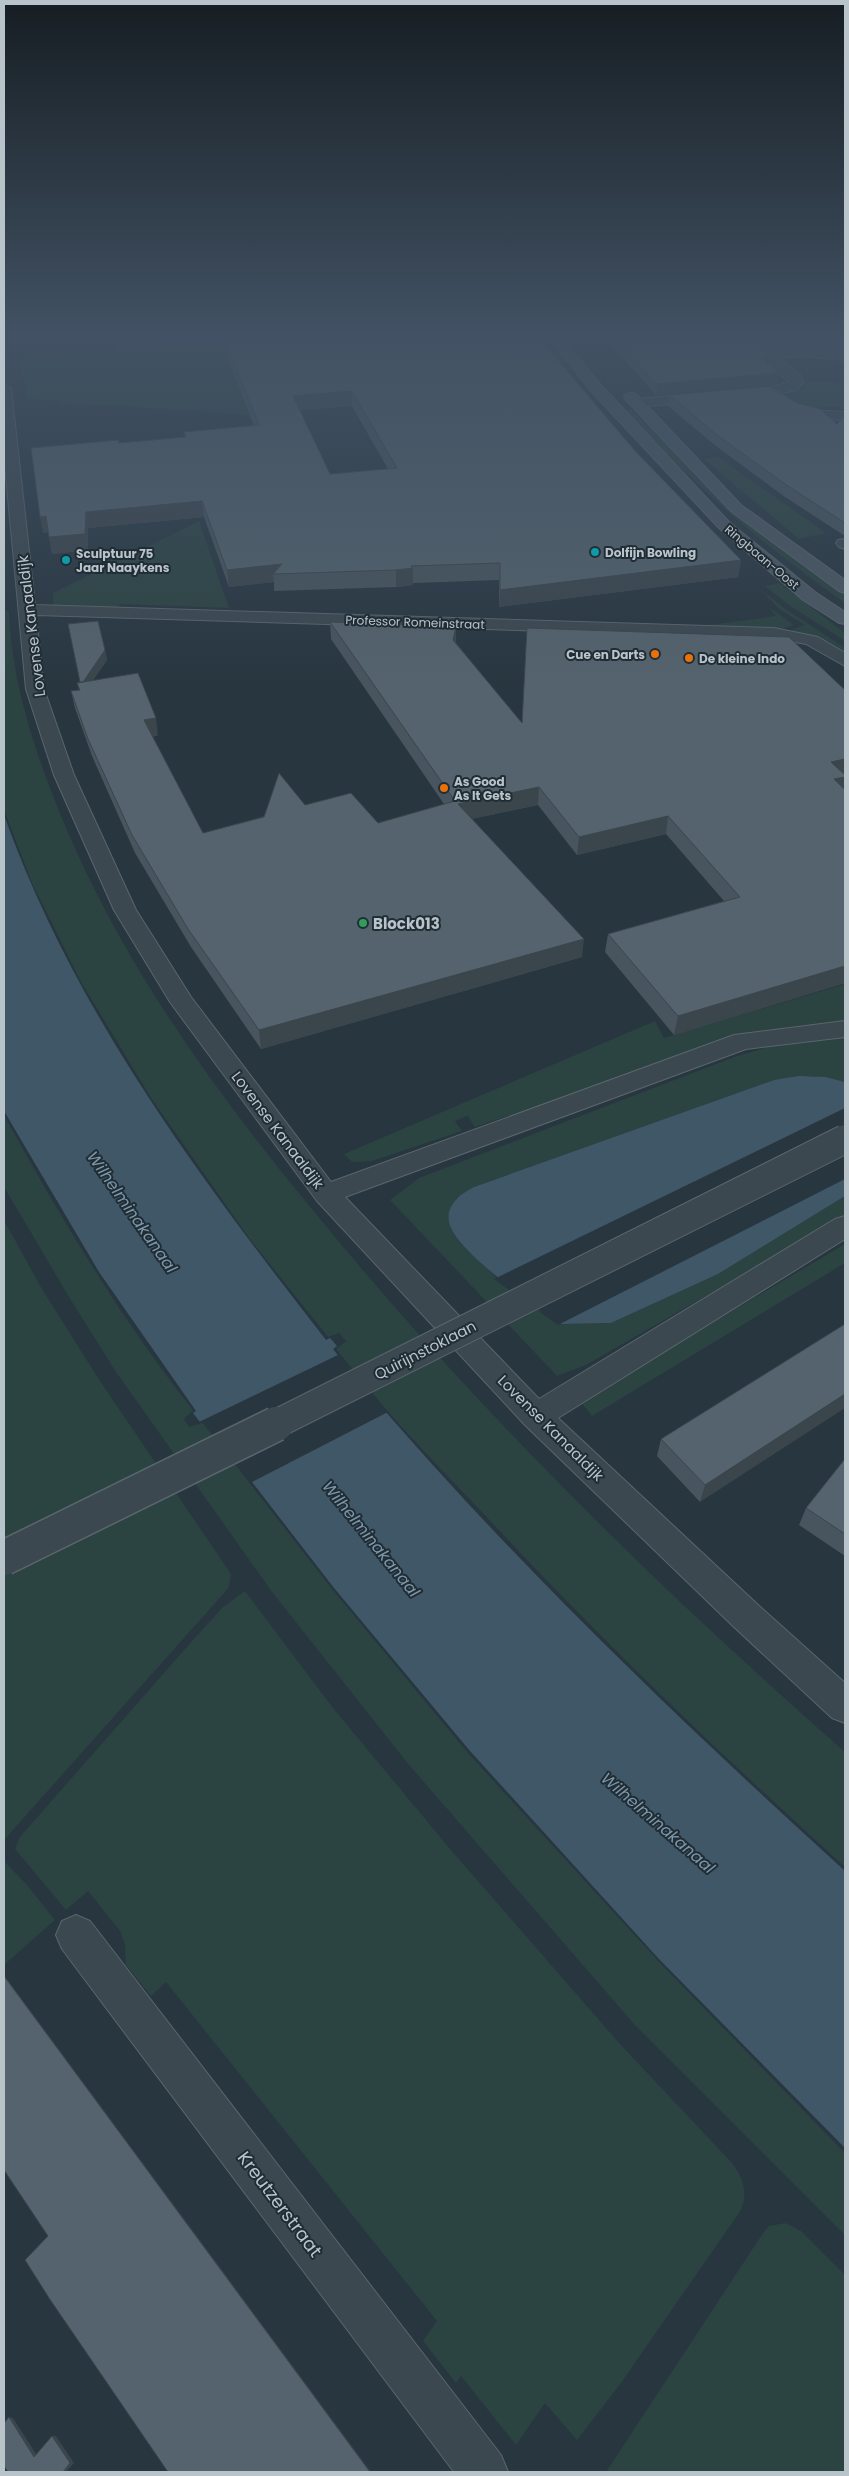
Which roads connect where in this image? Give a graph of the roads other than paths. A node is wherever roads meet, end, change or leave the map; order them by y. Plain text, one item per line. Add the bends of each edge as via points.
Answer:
1 (11, 455) edge
2 (658, 455) edge
3 (685, 455) edge
4 (842, 586) edge
5 (29, 610) junction
6 (845, 619) edge
7 (845, 661) edge
8 (845, 1029) edge
9 (845, 1139) edge
10 (326, 1194) junction
11 (845, 1226) edge
12 (536, 1416) junction
13 (4, 1558) edge
14 (845, 1706) edge
15 (76, 1935) dead end
16 (484, 2472) edge

1 - 5 street, Lovense Kanaaldijk
2 - 6 main road, Ringbaan-Oost via 724,526 809,596
3 - 4 main road, Ringbaan-Oost via 736,508
5 - 7 street, Professor Romeinstraat via 774,633 802,637 826,646
5 - 10 street, Lovense Kanaaldijk via 35,688 64,775 125,910 182,1002
8 - 10 street via 743,1041
9 - 13 street, Quirijnstoklaan, bridge
10 - 12 street, Lovense Kanaaldijk
11 - 12 street
12 - 14 street, Lovense Kanaaldijk
15 - 16 street, Kreutzerstraat

